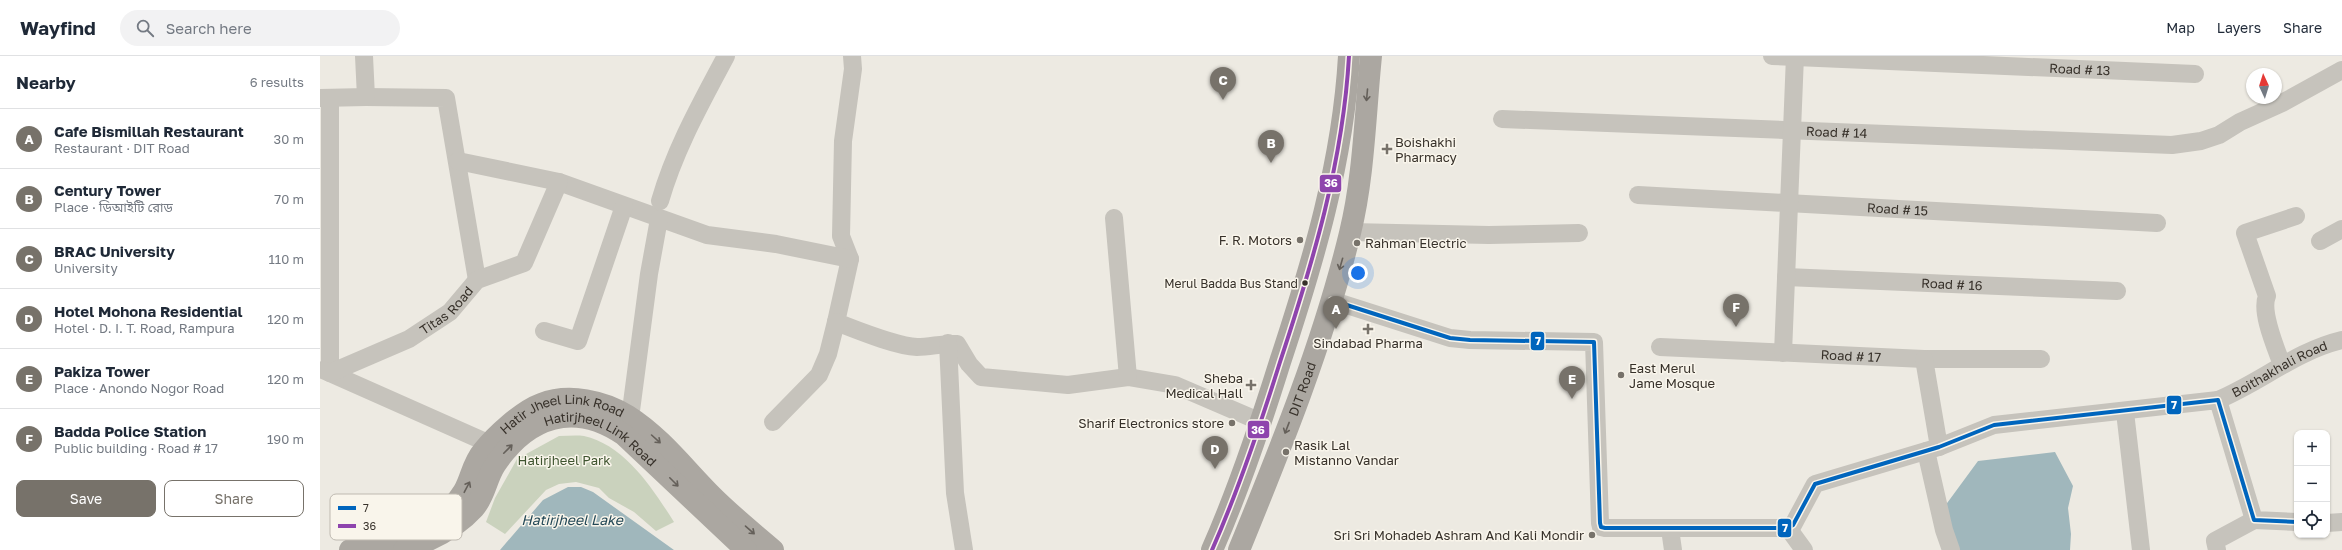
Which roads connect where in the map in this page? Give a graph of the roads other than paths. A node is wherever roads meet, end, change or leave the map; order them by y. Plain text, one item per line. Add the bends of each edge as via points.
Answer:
1 (364, 56) edge
2 (726, 56) edge
3 (852, 56) edge
4 (1349, 56) edge
5 (1371, 56) edge
6 (1772, 56) edge
7 (1795, 56) edge
8 (2342, 70) edge
9 (2194, 74) dead end
10 (366, 97) junction
11 (325, 98) edge
12 (1502, 119) dead end
13 (1792, 130) junction
14 (458, 161) junction
15 (559, 182) junction
16 (1638, 195) dead end
17 (660, 201) dead end
18 (1789, 203) junction
19 (624, 206) junction
20 (2296, 216) dead end
21 (1114, 218) dead end
22 (659, 219) junction
23 (2157, 223) dead end
24 (2342, 229) edge
25 (1350, 232) junction
26 (1579, 233) dead end
27 (2320, 241) dead end
28 (850, 259) junction
29 (1786, 277) junction
30 (477, 280) junction
31 (2117, 291) dead end
32 (1331, 300) junction
33 (836, 322) junction
34 (544, 331) dead end
35 (2342, 340) edge
36 (948, 343) junction
37 (1660, 347) dead end
38 (1783, 353) junction
39 (1924, 359) junction
40 (2041, 359) dead end
41 (2282, 365) junction
42 (325, 371) edge
43 (1128, 377) junction
44 (2218, 400) junction
45 (2125, 412) junction
46 (630, 418) junction
47 (774, 422) dead end
48 (1261, 422) junction
49 (490, 444) junction
50 (1933, 449) junction
51 (462, 494) edge
52 (462, 519) edge
53 (2254, 520) junction
54 (2294, 522) edge
55 (2342, 522) edge
56 (2330, 523) edge
57 (1788, 528) junction
58 (1670, 529) junction
59 (383, 540) edge
60 (426, 540) edge
61 (350, 550) edge
62 (404, 550) edge
63 (746, 550) edge
64 (773, 550) edge
65 (964, 550) edge
66 (1212, 550) edge
67 (1239, 550) edge
68 (1673, 550) edge
69 (1804, 550) edge
70 (1951, 550) edge
71 (2141, 550) edge
72 (2217, 550) edge

1 - 10 street
2 - 17 street via 688,128 670,168
3 - 28 street via 853,69 843,141 841,236
4 - 48 main road via 1340,138 1322,225
5 -> 25 main road, DIT Road via 1363,145
6 - 7 street, Road # 13
7 - 9 street, Road # 13
7 - 13 street
8 - 13 street, Road # 14 via 2282,103 2201,142 2172,145
10 - 11 street
10 - 14 street via 446,98
11 - 42 street
12 - 13 street, Road # 14
13 - 18 street
14 - 15 street
14 - 30 street
15 - 19 street
15 - 30 street, Titas Road via 524,263
16 - 18 street, Road # 15
18 - 23 street, Road # 15
18 - 29 street
19 - 22 street
19 - 34 street via 578,341
20 - 41 street via 2245,233 2267,296 2264,303 2266,315
21 - 43 street
22 - 28 street via 707,235 776,244
22 - 46 street
24 - 27 street
25 - 26 street via 1489,235
25 -> 32 main road, DIT Road
28 - 33 street
29 - 31 street, Road # 16
29 - 38 street
30 - 42 street, Titas Road via 450,312 415,335
32 - 58 street via 1450,338 1484,341 1594,342 1601,527
32 -> 67 main road, DIT Road via 1288,424
33 - 36 street via 870,335 916,347
33 - 47 street via 828,354 819,375
35 - 41 street, Boithakhali Road via 2296,356
36 - 43 street via 957,344 980,377 1068,385
36 - 65 street via 955,493
37 - 38 street, Road # 17
38 - 39 street, Road # 17
39 - 40 street, Road # 17
39 - 50 street
41 - 44 street, Boithakhali Road via 2244,389
42 - 49 street
43 - 48 street via 1175,385
44 - 45 street, Boithakhali Road
44 - 53 street
45 - 50 street, Boithakhali Road via 2071,415 1994,425
45 - 71 street
46 - 49 main road, Hatir Jheel Link Road via 598,402 551,401 525,413
46 -> 64 main road, Hatir Jheel Link Road
48 - 66 main road
51 -> 49 main road, Hatir Jheel Link Road via 479,457
50 - 57 street, Boithakhali Road via 1815,484 1793,525
50 - 70 street via 1944,530
52 -> 63 main road, Hatirjheel Link Road via 482,497 494,466 502,455 527,432 551,419 577,416 600,421 624,435
53 - 54 street
53 - 72 street via 2215,541
55 - 56 street
57 - 58 street
57 - 69 street
58 - 68 street
61 -> 59 main road, Hatir Jheel Link Road
62 -> 60 main road, Hatirjheel Link Road

